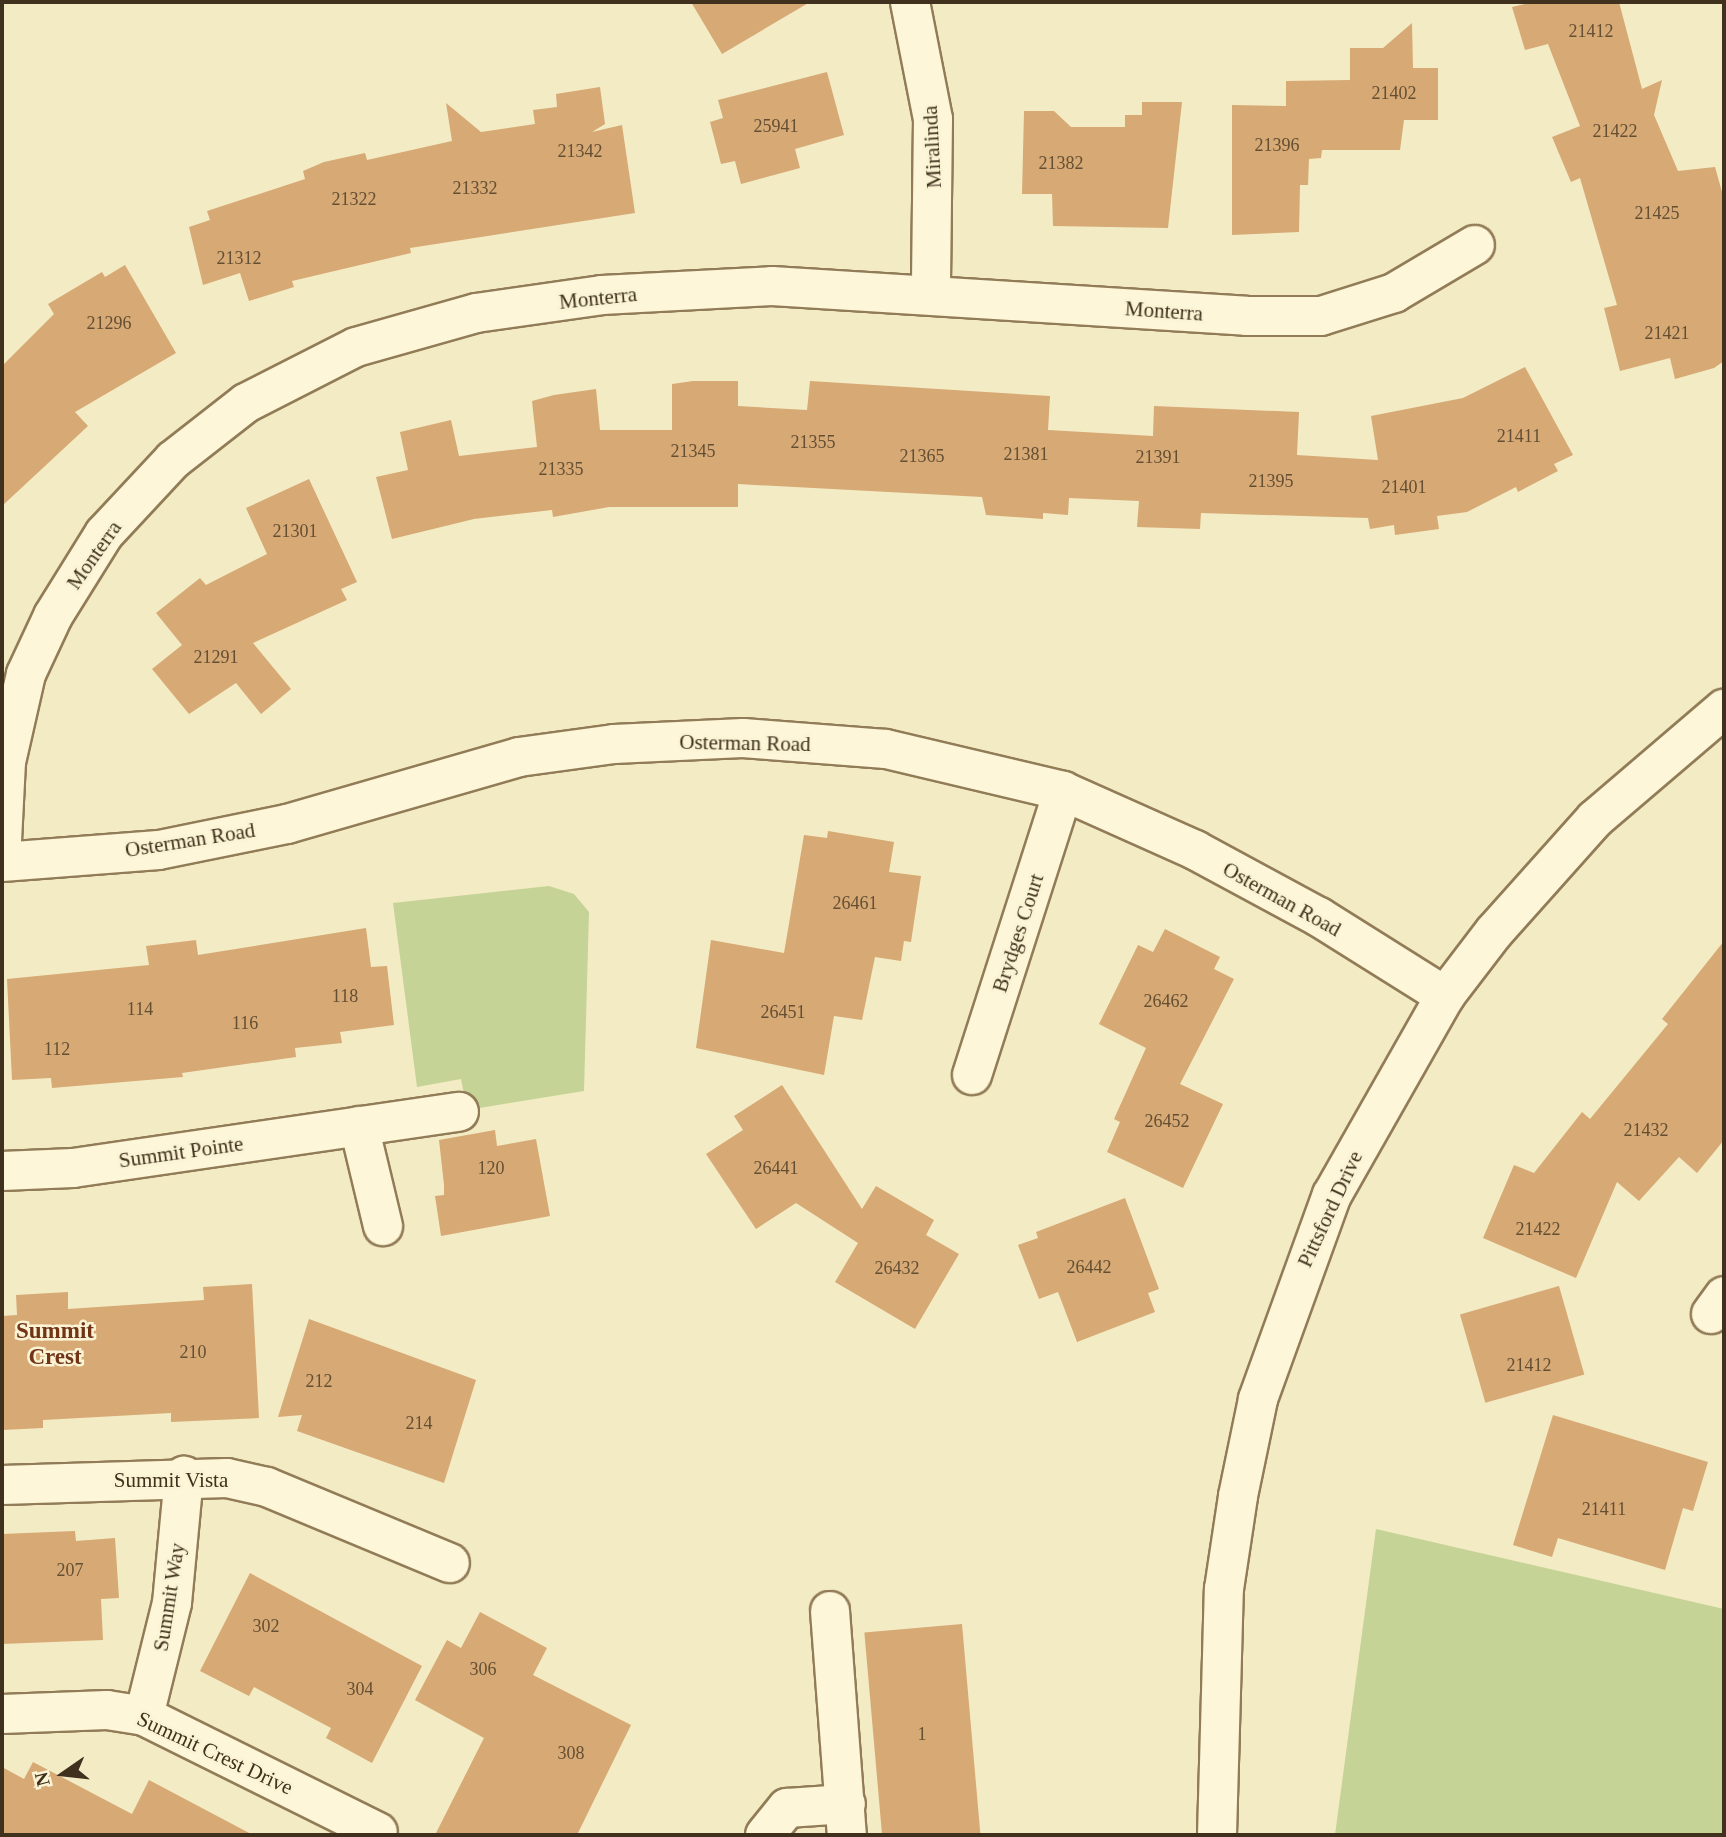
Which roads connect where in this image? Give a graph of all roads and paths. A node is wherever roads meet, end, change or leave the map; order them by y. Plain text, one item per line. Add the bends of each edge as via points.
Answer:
1 (910, 2) edge
2 (1475, 245) dead end
3 (931, 295) junction
4 (1724, 709) edge
5 (1063, 791) junction
6 (2, 841) edge
7 (2, 862) edge
8 (1445, 996) junction
9 (972, 1075) dead end
10 (459, 1112) dead end
11 (359, 1126) junction
12 (2, 1171) edge
13 (383, 1226) dead end
14 (184, 1476) junction
15 (2, 1485) edge
16 (450, 1563) dead end
17 (830, 1611) dead end
18 (2, 1714) edge
19 (144, 1716) junction
20 (847, 1819) edge
21 (378, 1832) dead end
22 (765, 1835) edge
23 (1217, 1835) edge

1 - 3 street, Miralinda via 933,119
2 - 3 street, Monterra via 1394,293 1321,316 1246,316
3 - 6 street, Monterra via 772,286 602,295 476,313 356,347 246,403 173,460 104,534 53,616 26,674 8,749
4 - 8 street, Pittsford Drive via 1595,819 1544,873
5 - 7 street, Osterman Road via 886,749 743,738 614,744 519,757 287,824 159,850
5 - 8 street, Osterman Road via 1206,856 1319,918
5 - 9 street, Brydges Court
8 - 23 street, Pittsford Drive via 1332,1195 1292,1293 1258,1399 1224,1589
10 - 11 street, Summit Pointe
11 - 12 street, Summit Pointe via 72,1168
11 - 13 street
14 - 15 street, Summit Vista
14 - 16 street, Summit Vista via 267,1487
14 - 19 street, Summit Way via 172,1603
17 - 20 street
18 - 19 street, Summit Crest Drive via 107,1710
19 - 21 street, Summit Crest Drive
20 - 22 street via 787,1808

